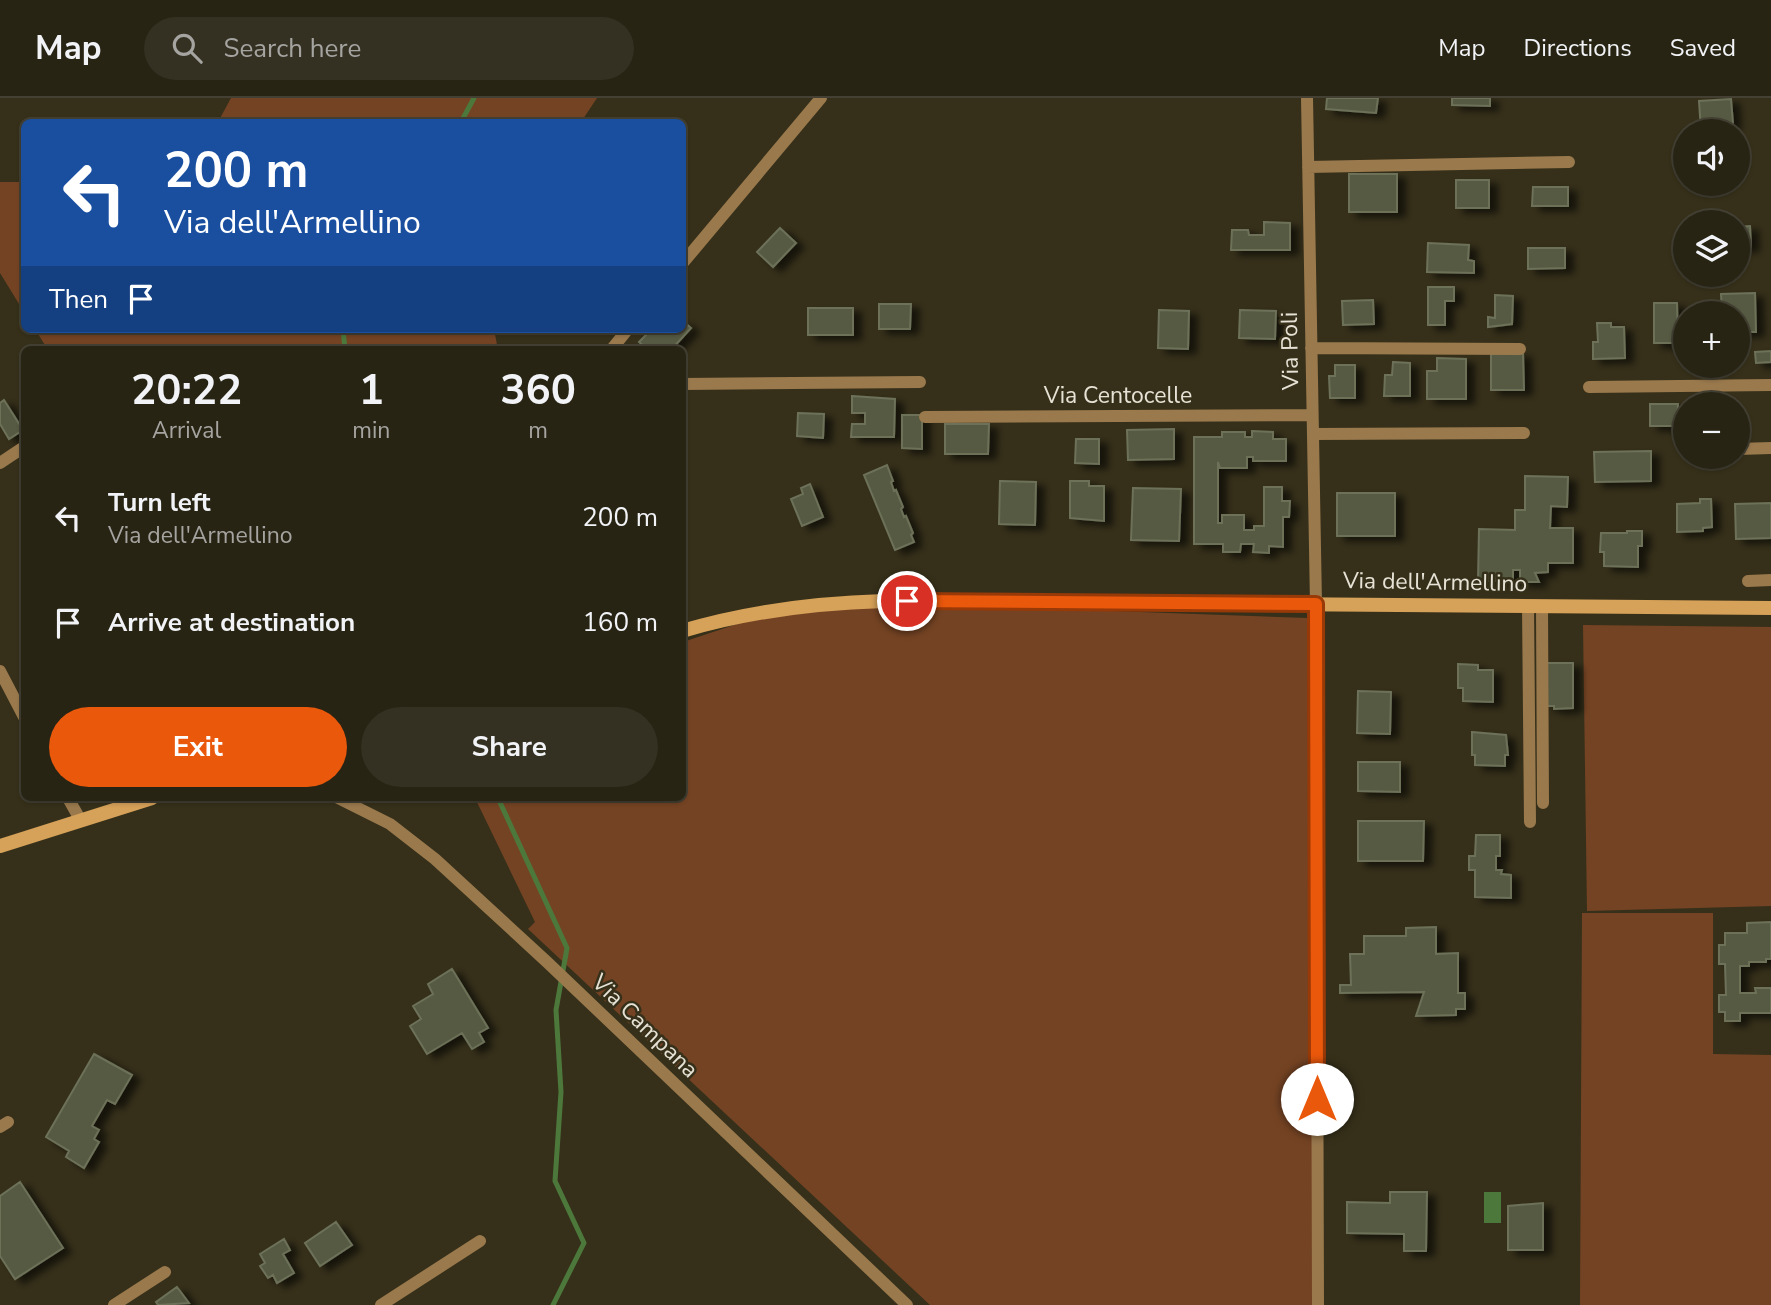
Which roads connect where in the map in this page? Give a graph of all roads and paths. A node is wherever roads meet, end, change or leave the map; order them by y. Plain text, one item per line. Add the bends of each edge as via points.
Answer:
1 (821, 98) edge
2 (1307, 98) edge
3 (1569, 162) dead end
4 (1308, 167) junction
5 (686, 259) edge
6 (1311, 348) junction
7 (1520, 349) dead end
8 (920, 382) dead end
9 (686, 384) edge
10 (1771, 385) edge
11 (1589, 387) dead end
12 (1312, 415) junction
13 (925, 417) dead end
14 (1524, 433) dead end
15 (1312, 434) junction
16 (21, 449) edge
17 (1750, 449) edge
18 (1771, 449) edge
19 (0, 463) edge
20 (1771, 580) edge
21 (1748, 581) dead end
22 (1316, 604) junction
23 (1535, 606) junction
24 (1771, 608) edge
25 (686, 630) edge
26 (0, 671) edge
27 (21, 711) edge
28 (70, 801) edge
29 (143, 801) edge
30 (345, 801) edge
31 (1544, 803) dead end
32 (81, 821) junction
33 (1530, 822) dead end
34 (0, 846) edge
35 (480, 1241) dead end
36 (164, 1272) dead end
37 (114, 1305) edge
38 (381, 1305) edge
39 (907, 1305) edge
40 (1318, 1305) edge

1 - 5 street
2 - 4 street, Via Poli
3 - 4 street
4 - 6 street, Via Poli
6 - 7 street
6 - 12 street, Via Poli
8 - 9 street
10 - 11 street
12 - 13 street, Via Centocelle
12 - 15 street, Via Poli
14 - 15 street
15 - 22 street, Via Poli
16 - 19 street
17 - 18 street
20 - 21 street
22 - 23 street, Via dell'Armellino
22 - 25 street, Via dell'Armellino via 845,602 765,611
22 - 40 street, Via Poli
23 - 24 street, Via dell'Armellino
23 - 31 street
23 - 33 street
26 - 27 street
28 - 32 street
29 - 32 street
30 - 39 street, Via Campana via 408,836 575,988
32 - 34 street
35 - 38 street
36 - 37 street

